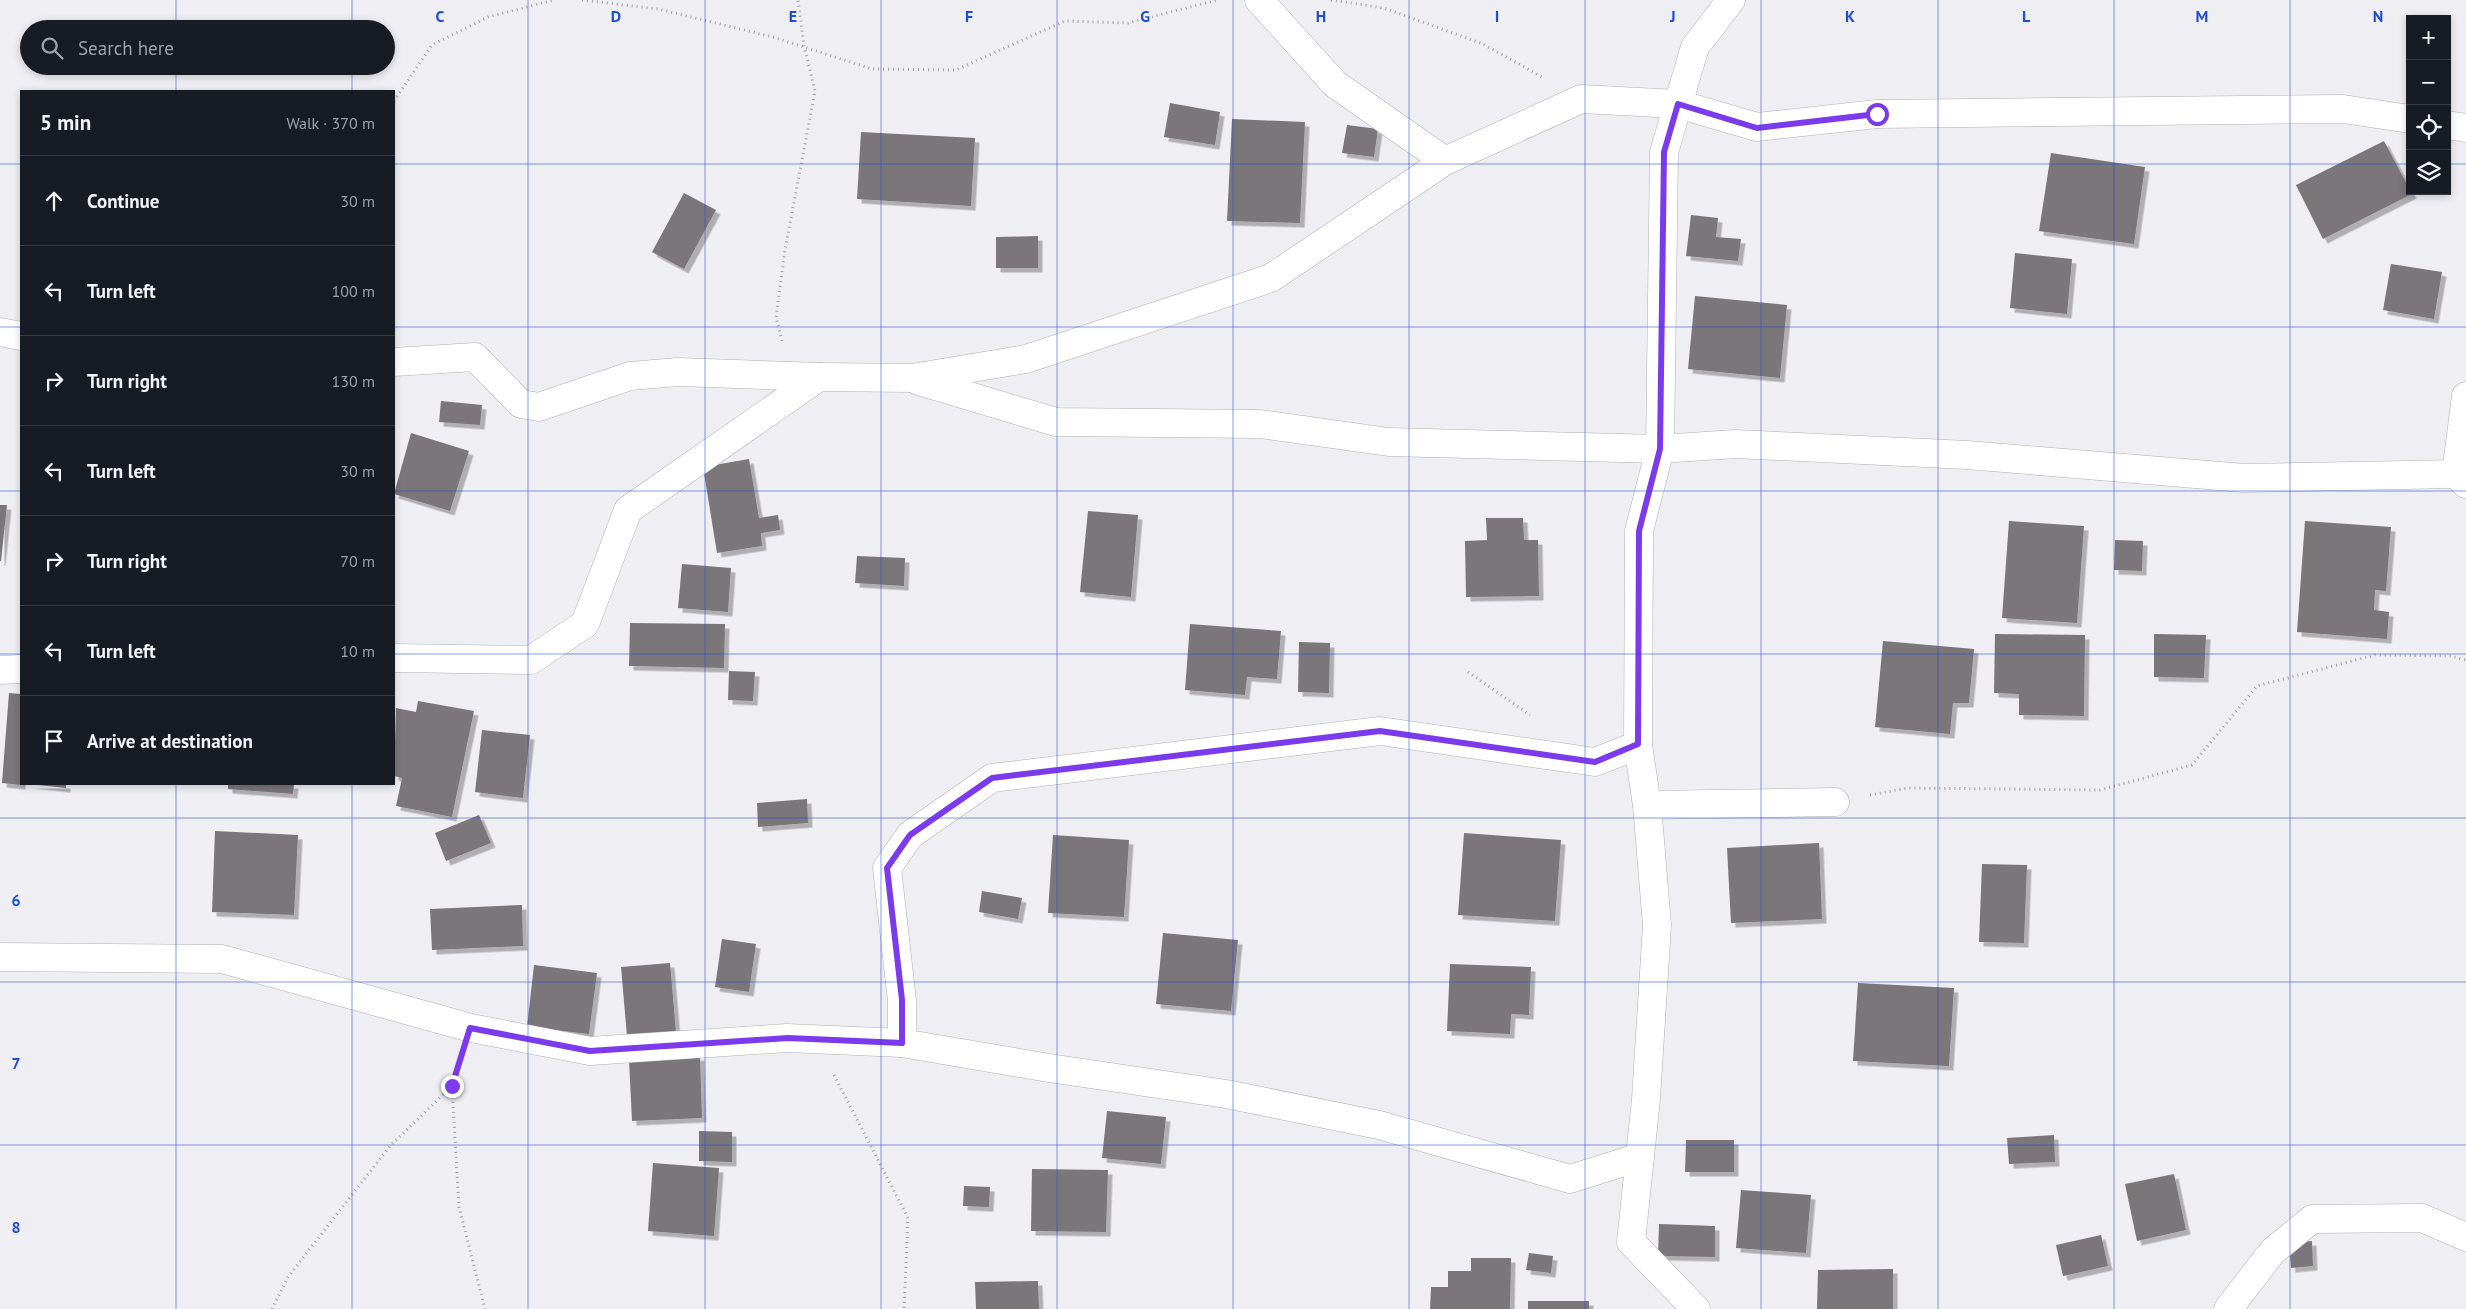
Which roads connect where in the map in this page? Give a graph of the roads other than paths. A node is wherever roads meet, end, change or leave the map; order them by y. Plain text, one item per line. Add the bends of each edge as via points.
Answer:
1 (1260, 0) edge
2 (1731, 0) edge
3 (1678, 104) junction
4 (2406, 118) edge
5 (2451, 126) edge
6 (2466, 128) edge
7 (1446, 161) junction
8 (0, 332) edge
9 (20, 336) edge
10 (395, 362) edge
11 (819, 377) junction
12 (912, 378) junction
13 (2466, 396) edge
14 (1660, 449) junction
15 (2463, 477) edge
16 (395, 658) edge
17 (0, 670) edge
18 (20, 670) edge
19 (1638, 744) junction
20 (1835, 802) road end
21 (1647, 805) junction
22 (0, 956) edge
23 (902, 1043) junction
24 (1640, 1157) junction
25 (2466, 1237) edge
26 (1696, 1309) edge
27 (2228, 1309) edge

1 - 7 street via 1335,84
2 - 3 street via 1695,47
3 - 4 street via 1757,128 1877,114 2343,109
3 - 7 street via 1581,99
3 - 14 street via 1664,152
5 - 6 street
7 - 12 street via 1271,278 1026,360
8 - 9 street
10 - 11 street via 475,357 521,404 539,407 630,376 678,372
11 - 12 street
11 - 16 street via 628,510 585,624 531,660
12 - 14 street via 1056,422 1260,424 1388,442
13 - 15 street
14 - 15 street via 1735,444 1957,455 2244,478
14 - 19 street via 1639,531
17 - 18 street
19 - 21 street
19 - 23 street via 1595,762 1380,731 992,778 910,835 887,868 902,1000
20 - 21 street
21 - 24 street via 1657,925
22 - 23 street via 222,959 470,1028 590,1051 788,1038
23 - 24 street via 1236,1096 1379,1125 1570,1179
24 - 26 street via 1631,1242
25 - 27 street via 2422,1218 2312,1219 2272,1252

